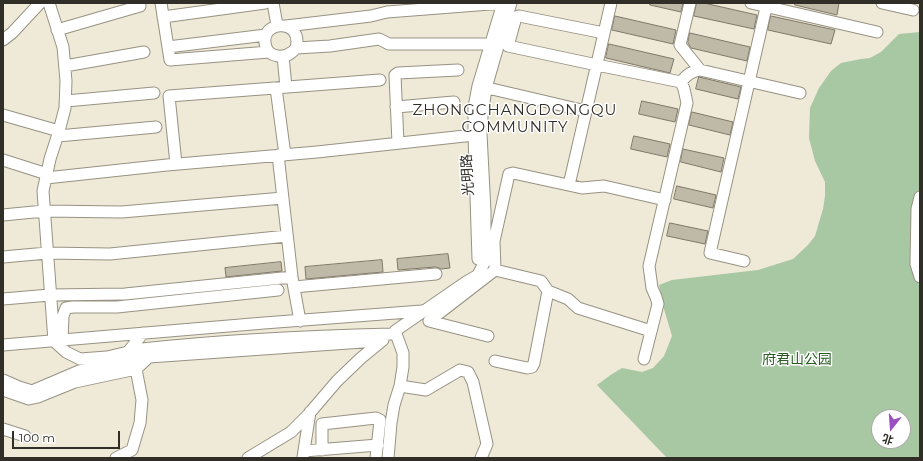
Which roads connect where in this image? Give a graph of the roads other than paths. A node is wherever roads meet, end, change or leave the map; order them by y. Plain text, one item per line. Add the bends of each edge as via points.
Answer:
1 (40, 3) edge
2 (49, 3) edge
3 (161, 3) edge
4 (266, 3) edge
5 (273, 3) edge
6 (503, 3) edge
7 (512, 3) edge
8 (611, 3) edge
9 (690, 3) edge
10 (751, 3) edge
11 (882, 3) edge
12 (767, 5) edge
13 (140, 6) dead end
14 (913, 10) dead end
15 (163, 17) junction
16 (282, 26) junction
17 (58, 30) junction
18 (877, 32) dead end
19 (604, 33) junction
20 (266, 36) junction
21 (3, 40) edge
22 (490, 44) junction
23 (168, 46) junction
24 (296, 48) junction
25 (144, 52) dead end
26 (269, 52) junction
27 (283, 56) junction
28 (597, 65) junction
29 (65, 66) junction
30 (458, 70) dead end
31 (700, 70) junction
32 (380, 80) dead end
33 (681, 82) junction
34 (750, 82) junction
35 (281, 87) junction
36 (482, 87) junction
37 (154, 93) dead end
38 (800, 93) dead end
39 (66, 101) junction
40 (454, 102) dead end
41 (396, 107) junction
42 (586, 111) junction
43 (3, 114) edge
44 (156, 127) dead end
45 (59, 134) junction
46 (474, 135) junction
47 (398, 143) junction
48 (281, 155) junction
49 (3, 160) edge
50 (176, 164) junction
51 (47, 176) junction
52 (569, 185) junction
53 (920, 197) edge
54 (283, 198) junction
55 (665, 200) junction
56 (44, 211) junction
57 (3, 215) edge
58 (287, 236) junction
59 (47, 253) junction
60 (3, 257) edge
61 (744, 261) dead end
62 (495, 270) junction
63 (436, 274) dead end
64 (478, 275) junction
65 (920, 277) edge
66 (293, 282) junction
67 (278, 290) dead end
68 (548, 291) junction
69 (50, 295) junction
70 (3, 299) edge
71 (423, 311) junction
72 (300, 321) junction
73 (651, 331) junction
74 (393, 332) junction
75 (143, 333) junction
76 (488, 336) dead end
77 (58, 341) junction
78 (382, 341) junction
79 (3, 345) edge
80 (644, 359) dead end
81 (495, 361) dead end
82 (136, 369) junction
83 (3, 380) edge
84 (400, 386) junction
85 (3, 390) edge
86 (310, 412) junction
87 (3, 429) edge
88 (25, 436) dead end
89 (378, 445) junction
90 (322, 450) junction
91 (304, 455) edge
92 (116, 458) edge
93 (248, 458) edge
94 (376, 458) edge
95 (388, 458) edge
96 (482, 458) edge

1 - 21 street
2 - 17 street
3 - 15 street
4 - 15 street
5 - 16 street
6 - 16 street via 388,12
6 - 22 street, 光明路
7 - 36 street, 光明路 via 494,60
8 - 19 street
9 - 31 street via 680,45
10 - 12 street
11 - 14 street
12 - 18 street
12 - 34 street
13 - 17 street
15 - 23 street
16 - 20 street via 270,29
16 - 24 street via 295,32 298,38
17 - 29 street
19 - 28 street
19 - 28 street via 519,16 516,17 508,46
20 - 23 street
20 - 26 street via 266,47
22 - 24 street via 389,44 379,39
22 - 36 street, 光明路
23 - 26 street via 170,60
24 - 27 street via 287,56
25 - 29 street
26 - 27 street via 274,56
27 - 35 street
28 - 33 street
28 - 42 street
29 - 39 street
30 - 41 street via 398,73 395,75
31 - 33 street via 685,76
31 - 34 street
32 - 35 street
33 - 55 street via 688,103
34 - 38 street
34 - 61 street via 710,253
35 - 48 street
35 - 50 street via 169,96
36 - 42 street
36 - 46 street, 光明路 via 474,106
36 - 64 street, 光明路 via 485,241 484,263
37 - 39 street
39 - 45 street
40 - 41 street
41 - 47 street
42 - 52 street
43 - 45 street
44 - 45 street
45 - 51 street
46 - 47 street
46 - 64 street, 光明路
47 - 48 street
48 - 50 street
48 - 54 street
49 - 51 street
50 - 51 street
51 - 56 street via 43,192
52 - 55 street via 582,188 604,186
52 - 62 street via 508,174 494,241
53 - 65 street via 917,209 916,264
54 - 56 street via 122,212
54 - 58 street
55 - 73 street via 649,266 652,288 658,304
56 - 57 street
56 - 59 street
58 - 59 street via 110,254
58 - 66 street
59 - 60 street
59 - 69 street
62 - 68 street via 541,281
62 - 76 street via 429,321
63 - 66 street
64 - 71 street
66 - 69 street via 126,294
66 - 72 street
67 - 77 street via 117,307 66,308
68 - 73 street via 568,299 578,308
68 - 81 street via 532,367
69 - 70 street
69 - 77 street
71 - 72 street
71 - 74 street
72 - 75 street
73 - 80 street
74 - 78 street
74 - 83 street via 142,349 132,359 123,363 79,371 32,391
74 - 84 street via 403,353
75 - 77 street
75 - 77 street via 128,352 100,358 80,359 66,352
77 - 79 street
78 - 82 street via 148,357
78 - 86 street via 337,381
82 - 85 street via 75,382 29,399
82 - 92 street via 142,400 140,423 132,450
84 - 95 street via 394,405
84 - 96 street via 426,390 460,370 468,372 473,382 487,444
86 - 91 street
86 - 93 street via 291,432
87 - 88 street
89 - 90 street
89 - 90 street via 380,420 376,418 322,424
89 - 94 street
90 - 91 street

